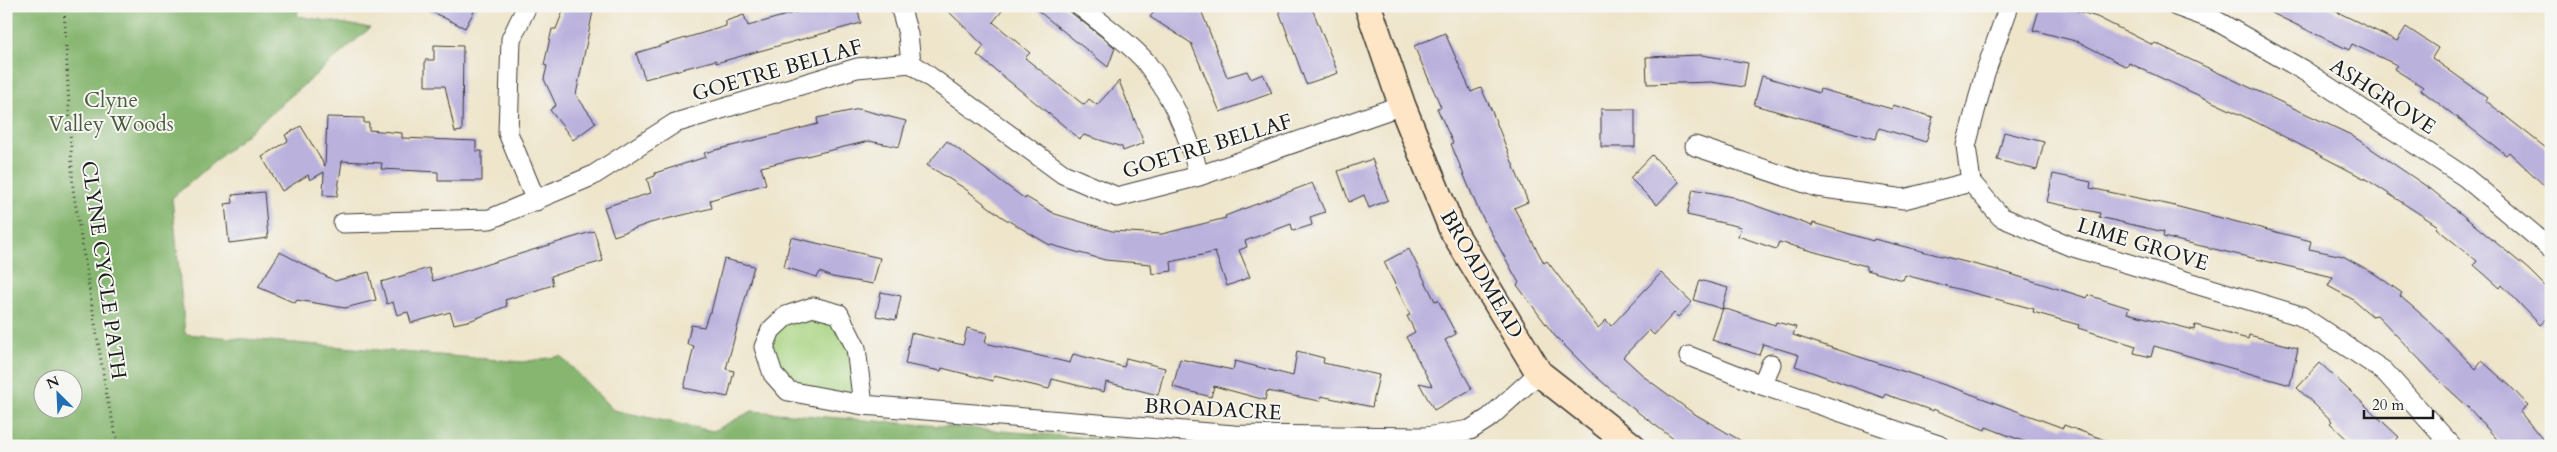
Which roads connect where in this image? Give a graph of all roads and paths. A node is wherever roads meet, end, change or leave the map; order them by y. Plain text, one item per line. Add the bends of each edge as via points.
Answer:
1 (64, 6) edge
2 (527, 6) edge
3 (900, 6) edge
4 (1080, 6) edge
5 (1368, 6) edge
6 (2010, 6) edge
7 (2176, 6) edge
8 (911, 63) junction
9 (1402, 104) junction
10 (1695, 146) dead end
11 (1199, 176) junction
12 (1971, 182) junction
13 (536, 201) junction
14 (339, 222) dead end
15 (2551, 249) edge
16 (1690, 356) dead end
17 (1771, 364) dead end
18 (1539, 373) junction
19 (1762, 385) junction
20 (863, 405) junction
21 (1234, 440) edge
22 (120, 446) edge
23 (1632, 446) edge
24 (1941, 446) edge
25 (2452, 446) edge

1 - 22 path, CLYNE CYCLE PATH via 73,189 108,403
2 - 13 street via 511,39 508,134
3 - 8 street via 908,34
4 - 11 street via 1144,60 1167,94 1192,147
5 - 9 street, BROADMEAD
6 - 12 street via 1985,73 1966,146
7 - 15 street, ASHGROVE via 2215,20 2303,70 2465,177
8 - 11 street, GOETRE BELLAF via 1063,174 1117,197
8 - 13 street, GOETRE BELLAF via 858,68 675,123 592,176
9 - 11 street, GOETRE BELLAF
9 - 18 street, BROADMEAD via 1452,228
10 - 12 street via 1817,187 1904,199
12 - 25 street, LIME GROVE via 2002,217 2070,246 2301,316 2384,371
13 - 14 street, GOETRE BELLAF via 490,219
16 - 19 street
17 - 19 street
18 - 21 street, BROADACRE via 1489,418 1470,430 1426,437
18 - 23 street, BROADMEAD
19 - 24 street
20 - 20 street, BROADACRE via 788,391 772,374 764,347 771,330 786,316 813,307 839,314 856,348
20 - 21 street, BROADACRE

